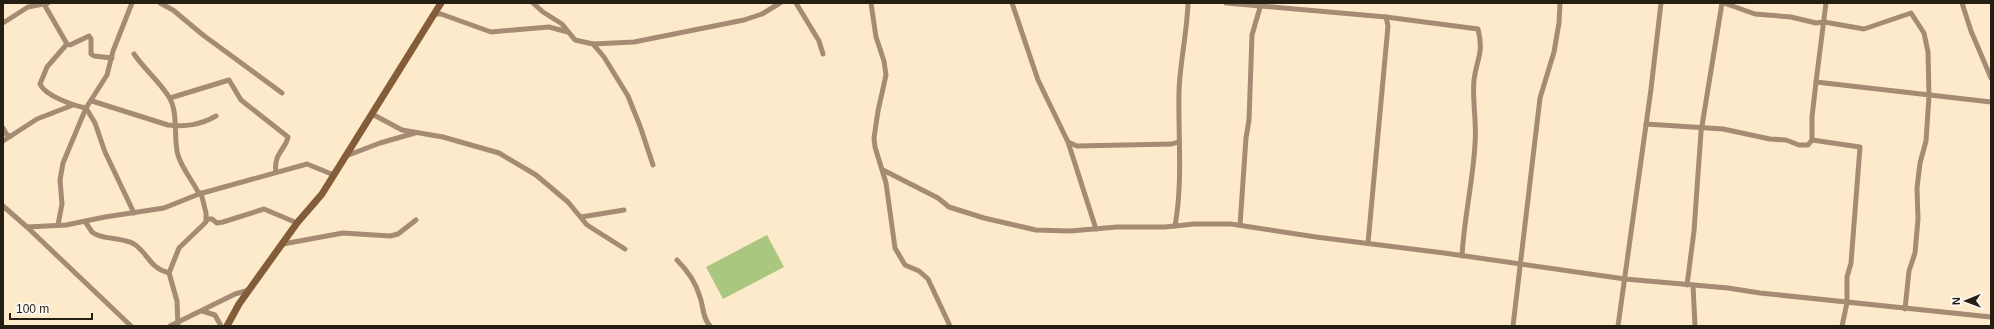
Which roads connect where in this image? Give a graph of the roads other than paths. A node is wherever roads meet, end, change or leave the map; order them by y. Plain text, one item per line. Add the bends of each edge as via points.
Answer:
1 (132, 3) edge
2 (160, 3) edge
3 (441, 3) edge
4 (533, 3) edge
5 (780, 3) edge
6 (796, 3) edge
7 (871, 3) edge
8 (1012, 3) edge
9 (1188, 3) edge
10 (1226, 3) edge
11 (1560, 3) edge
12 (1660, 3) edge
13 (1723, 3) edge
14 (1826, 3) edge
15 (1962, 3) edge
16 (31, 4) edge
17 (46, 4) edge
18 (1260, 5) edge
19 (435, 14) junction
20 (1386, 17) junction
21 (1824, 22) junction
22 (3, 24) edge
23 (568, 32) junction
24 (67, 44) junction
25 (593, 44) junction
26 (134, 54) dead end
27 (824, 54) dead end
28 (112, 58) junction
29 (1991, 78) edge
30 (1816, 82) junction
31 (282, 93) dead end
32 (1929, 96) junction
33 (170, 98) junction
34 (92, 101) junction
35 (1991, 102) edge
36 (73, 105) junction
37 (86, 108) junction
38 (372, 114) junction
39 (216, 116) dead end
40 (1646, 124) junction
41 (176, 126) junction
42 (3, 128) edge
43 (1702, 128) junction
44 (418, 133) junction
45 (11, 136) junction
46 (1812, 140) junction
47 (3, 141) edge
48 (1068, 142) junction
49 (1178, 142) junction
50 (346, 156) junction
51 (653, 165) dead end
52 (883, 170) junction
53 (276, 172) junction
54 (334, 175) junction
55 (200, 193) junction
56 (3, 206) edge
57 (624, 210) dead end
58 (134, 213) junction
59 (581, 217) junction
60 (207, 219) junction
61 (416, 220) dead end
62 (85, 222) junction
63 (297, 222) junction
64 (58, 225) junction
65 (1240, 225) junction
66 (1175, 226) junction
67 (27, 227) junction
68 (1096, 229) junction
69 (1368, 243) junction
70 (283, 244) junction
71 (625, 250) dead end
72 (1462, 256) junction
73 (677, 260) dead end
74 (1522, 265) junction
75 (170, 273) junction
76 (1625, 279) junction
77 (1687, 285) junction
78 (1693, 285) junction
79 (250, 290) junction
80 (1847, 303) junction
81 (1905, 309) junction
82 (202, 310) junction
83 (1991, 317) edge
84 (178, 324) edge
85 (131, 326) edge
86 (170, 326) edge
87 (221, 326) edge
88 (227, 326) edge
89 (710, 326) edge
90 (950, 326) edge
91 (1514, 326) edge
92 (1618, 326) edge
93 (1695, 326) edge
94 (1842, 326) edge

1 - 28 street
2 - 31 street
3 - 19 street
4 - 23 street via 562,24
5 - 25 street via 762,14 744,20 634,42
6 - 27 street
7 - 52 street via 877,42 886,70 874,138
8 - 48 street via 1038,80
9 - 49 street via 1179,91
10 - 18 street
11 - 74 street via 1560,23 1554,52 1540,98
12 - 40 street
13 - 21 street via 1755,14
13 - 43 street
14 - 21 street
15 - 29 street
16 - 17 street
16 - 22 street
17 - 24 street
18 - 20 street
18 - 65 street via 1252,35 1249,120
19 - 23 street via 491,32 549,28
19 - 38 street
20 - 69 street via 1388,26
20 - 72 street via 1478,29 1481,55 1474,80 1476,144
21 - 30 street
21 - 32 street via 1864,29 1911,13 1924,33 1927,45
23 - 25 street via 575,40
24 - 28 street via 89,36 91,54
24 - 36 street via 47,67 40,84 44,90
25 - 51 street via 628,96
26 - 33 street
28 - 34 street via 107,76
30 - 32 street
30 - 46 street
32 - 35 street
32 - 81 street via 1926,135 1917,188 1915,253 1909,272
33 - 41 street
33 - 53 street via 229,80 241,100 288,137 279,152
34 - 37 street
34 - 41 street
36 - 37 street
36 - 45 street via 37,120
37 - 58 street
37 - 64 street via 62,167 62,204
38 - 44 street via 402,130
38 - 50 street
39 - 41 street via 187,126
40 - 43 street
40 - 76 street
41 - 55 street via 178,155
42 - 45 street via 7,135
43 - 46 street via 1786,140 1798,145 1808,145
43 - 77 street
44 - 50 street via 380,142
44 - 59 street via 443,137 499,153 536,175 568,202
45 - 47 street
46 - 80 street via 1860,147 1851,263 1846,278
48 - 49 street via 1077,146
48 - 68 street
49 - 66 street via 1180,169
50 - 54 street
52 - 68 street via 938,198 949,207 984,218 1036,230
52 - 90 street via 898,256 905,265 919,271 928,279
53 - 54 street via 307,164
53 - 55 street
54 - 63 street via 322,194
55 - 58 street via 164,208
55 - 60 street
56 - 67 street
57 - 59 street
58 - 62 street
59 - 71 street via 587,225
60 - 63 street via 217,223 223,222 264,209
60 - 75 street via 179,248
61 - 70 street via 398,234 390,236 343,233
62 - 64 street
62 - 75 street via 98,235 123,239 135,245 159,271
63 - 70 street
64 - 67 street
65 - 66 street
65 - 69 street
66 - 68 street
67 - 85 street
69 - 72 street
70 - 79 street
72 - 74 street
73 - 89 street via 686,269 694,284 700,297 703,316
74 - 76 street
74 - 91 street
75 - 84 street via 177,301
76 - 77 street
76 - 92 street
77 - 78 street
78 - 80 street
78 - 93 street
79 - 82 street via 235,294
79 - 88 street
80 - 81 street
80 - 94 street
81 - 83 street
82 - 84 street
82 - 87 street via 215,315
84 - 86 street

